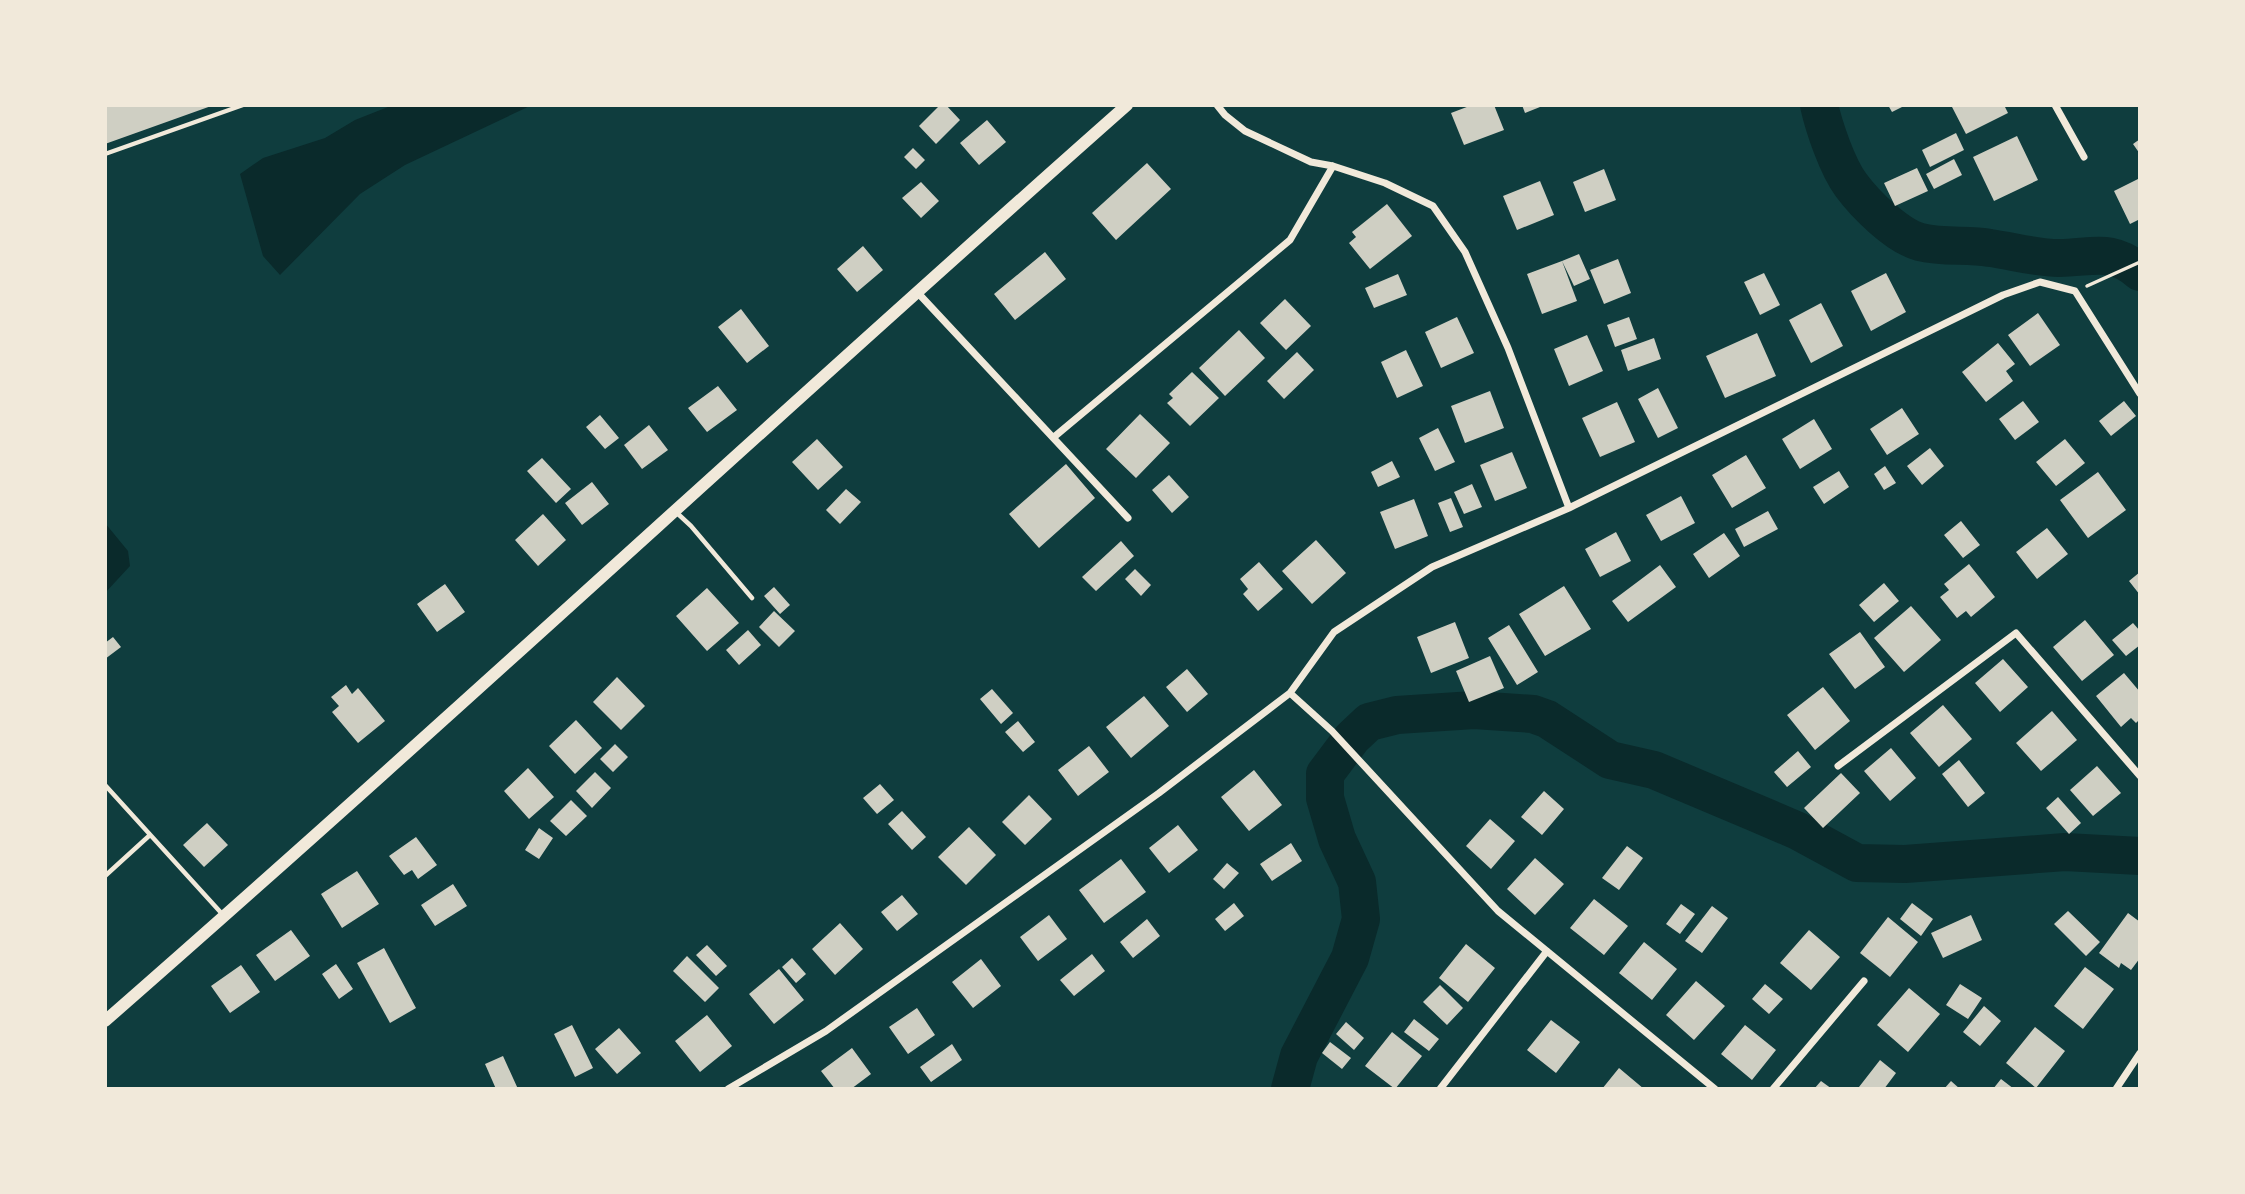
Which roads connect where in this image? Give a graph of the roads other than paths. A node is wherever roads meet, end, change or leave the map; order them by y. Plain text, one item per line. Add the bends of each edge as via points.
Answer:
1 (243, 105) edge
2 (1126, 105) edge
3 (1217, 105) edge
4 (2055, 105) edge
5 (105, 154) edge
6 (2084, 157) dead end
7 (1333, 166) junction
8 (918, 293) junction
9 (2140, 394) edge
10 (1054, 437) junction
11 (1569, 508) junction
12 (674, 510) junction
13 (1128, 518) dead end
14 (752, 598) dead end
15 (1290, 693) junction
16 (1838, 766) dead end
17 (2140, 776) edge
18 (105, 785) edge
19 (150, 835) junction
20 (105, 876) edge
21 (224, 917) junction
22 (1547, 951) junction
23 (1864, 981) dead end
24 (105, 1021) edge
25 (2140, 1053) edge
26 (728, 1089) edge
27 (1440, 1089) edge
28 (1715, 1089) edge
29 (1773, 1089) edge
30 (2116, 1089) edge

1 - 5 lane
2 - 8 main road
3 - 7 street via 1245,131 1311,162
4 - 6 street
7 - 10 street via 1290,240
7 - 11 street via 1385,183 1433,206 1465,252 1508,348
8 - 10 street
8 - 12 main road
9 - 11 street via 2075,291 2040,282 2003,295
10 - 13 street
11 - 15 street via 1432,567 1334,632
12 - 14 lane
12 - 21 main road
15 - 22 street via 1332,731 1498,911
15 - 26 street via 1159,793 826,1031
16 - 17 street via 2016,633
18 - 19 lane
19 - 20 lane
19 - 21 lane
21 - 24 main road
22 - 27 street
22 - 28 street
23 - 29 street
25 - 30 street

